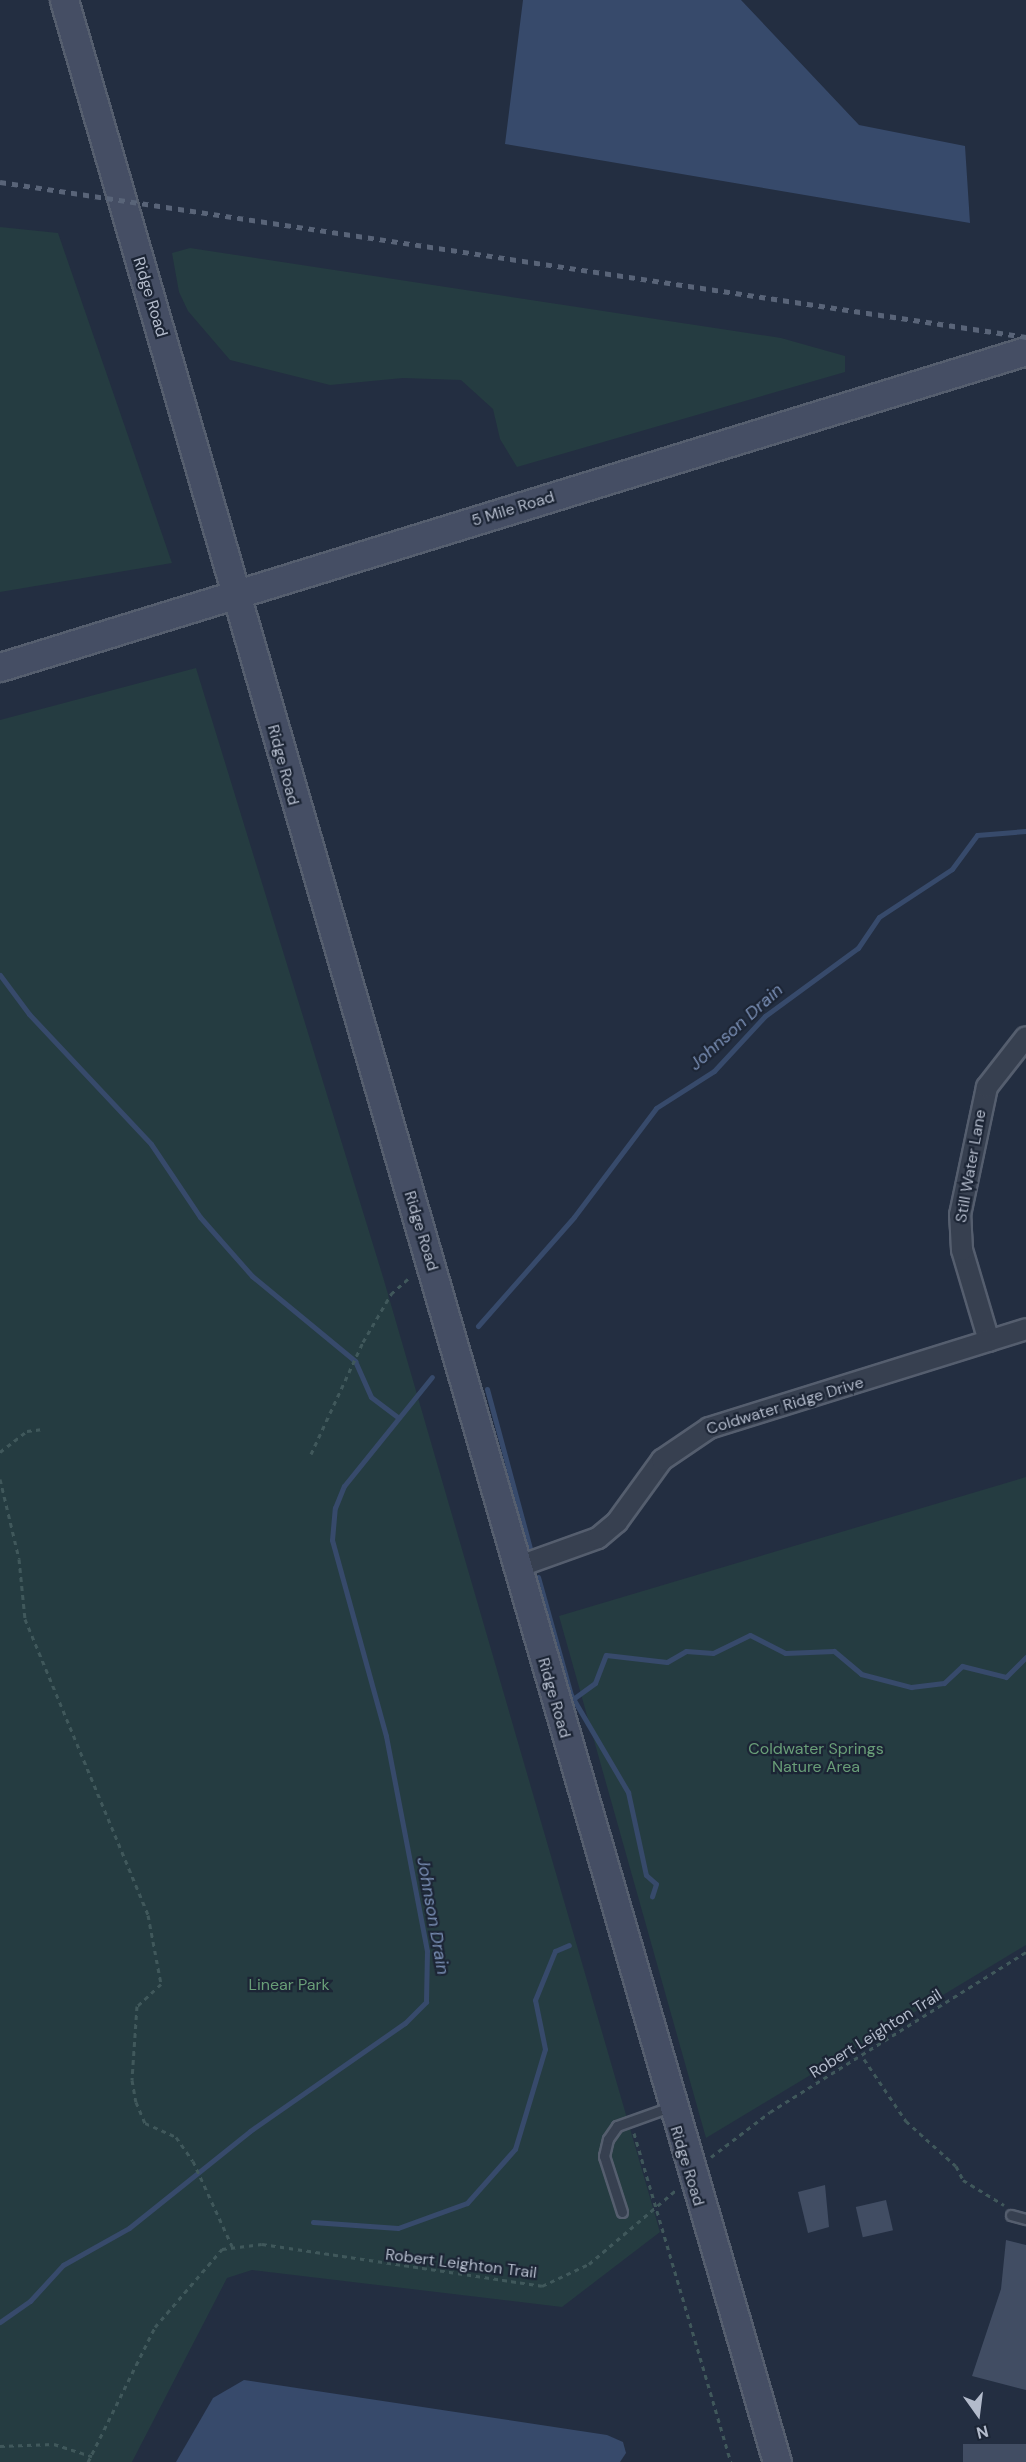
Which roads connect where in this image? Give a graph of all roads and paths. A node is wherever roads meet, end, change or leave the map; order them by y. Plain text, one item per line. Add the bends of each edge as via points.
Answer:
1 (64, 0) edge
2 (1026, 351) edge
3 (237, 594) junction
4 (0, 667) edge
5 (1026, 1037) edge
6 (429, 1260) junction
7 (1026, 1329) edge
8 (988, 1341) junction
9 (43, 1429) dead end
10 (0, 1452) edge
11 (311, 1454) dead end
12 (0, 1479) edge
13 (518, 1567) junction
14 (1026, 1952) edge
15 (864, 2059) junction
16 (670, 2107) junction
17 (630, 2121) junction
18 (690, 2175) junction
19 (658, 2209) junction
20 (621, 2212) dead end
21 (1011, 2216) joint
22 (1026, 2219) edge
23 (232, 2246) junction
24 (0, 2446) edge
25 (92, 2456) junction
26 (88, 2462) edge
27 (731, 2462) edge
28 (777, 2462) edge

1 - 3 street, Ridge Road
2 - 3 street, 5 Mile Road
3 - 4 street, 5 Mile Road
3 - 6 street, Ridge Road
5 - 8 street, Still Water Lane via 987,1087 960,1215 962,1250
6 - 11 path via 392,1294 327,1411
6 - 13 street, Ridge Road
7 - 8 street, Coldwater Ridge Drive
8 - 13 street, Coldwater Ridge Drive via 709,1428 662,1460 617,1522 598,1539
9 - 10 path via 27,1431
12 - 23 path via 19,1559 25,1619 148,1915 162,1984 137,2006 132,2080 136,2102 145,2123 176,2137 193,2162
13 - 16 street, Ridge Road
14 - 15 path, Robert Leighton Trail
15 - 18 path, Robert Leighton Trail via 770,2112
15 - 21 path via 906,2121 956,2166 963,2180 999,2197
16 - 17 lane
16 - 18 street, Ridge Road
17 - 19 path
17 - 20 lane via 617,2126 604,2156
18 - 19 path, Robert Leighton Trail
18 - 28 street, Ridge Road
19 - 23 path, Robert Leighton Trail via 589,2264 542,2286 262,2244
19 - 27 path
21 - 22 lane
23 - 25 path via 213,2256 154,2326
24 - 25 path via 54,2444
25 - 26 path

